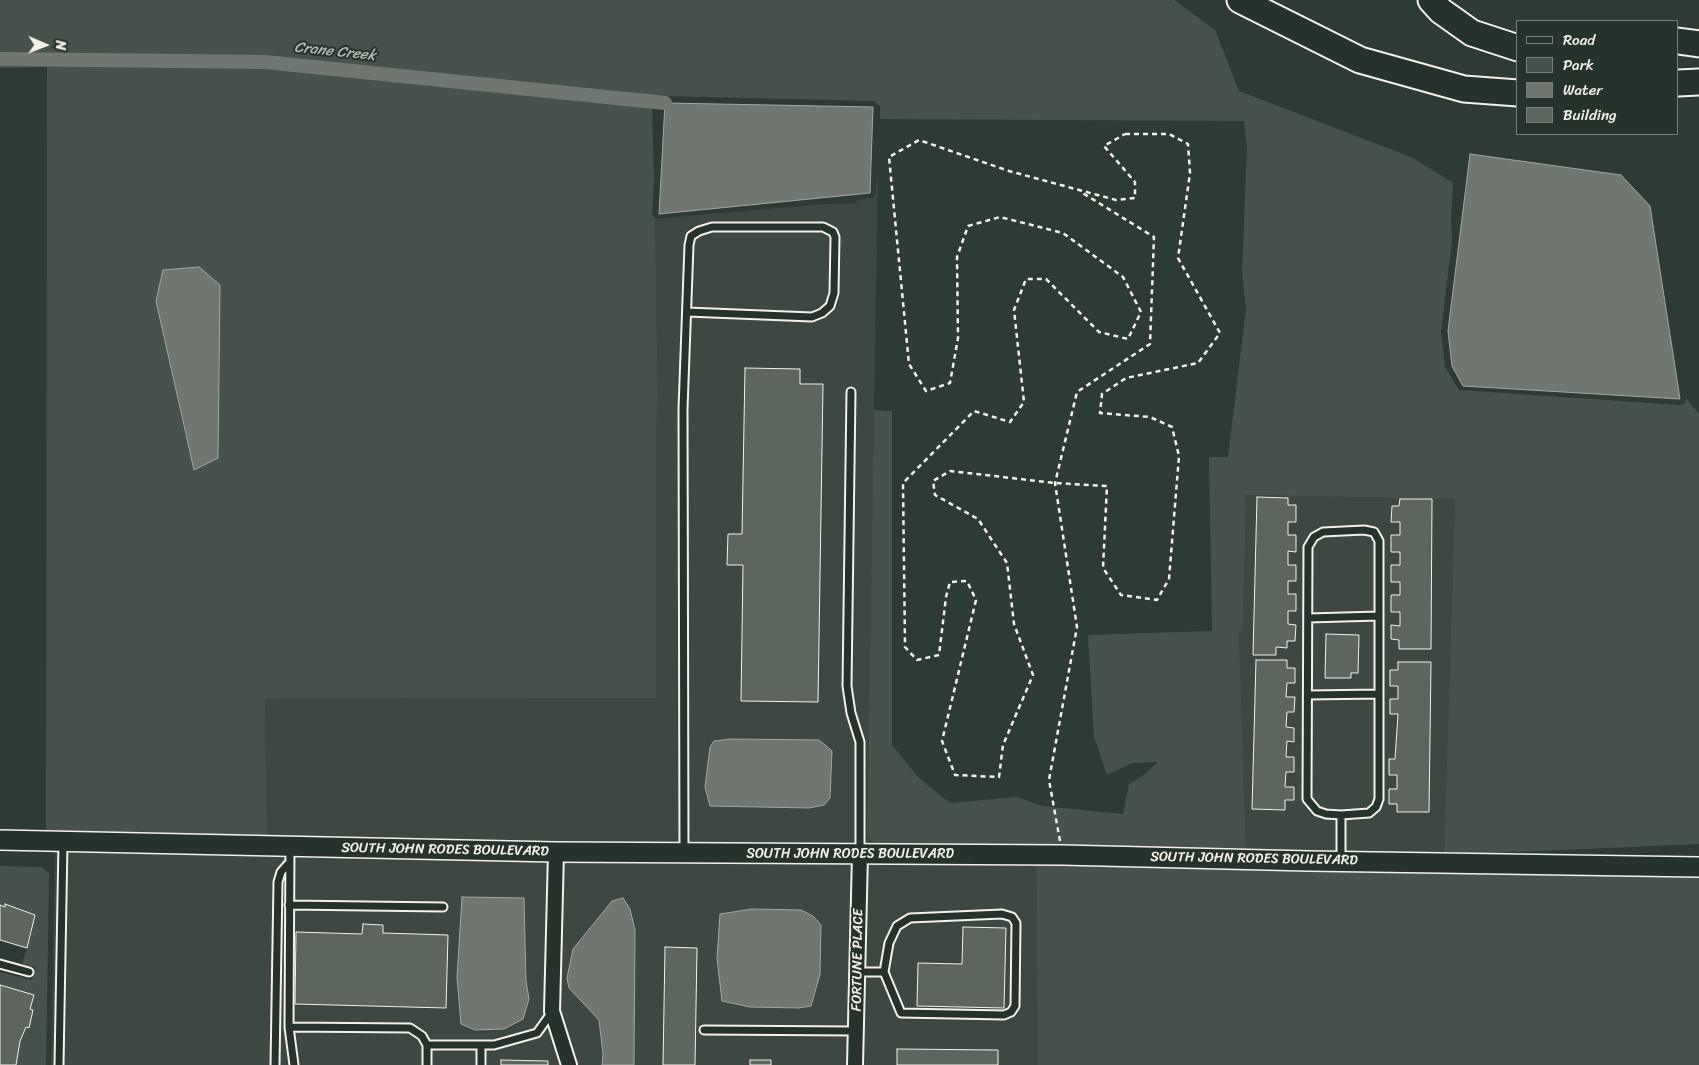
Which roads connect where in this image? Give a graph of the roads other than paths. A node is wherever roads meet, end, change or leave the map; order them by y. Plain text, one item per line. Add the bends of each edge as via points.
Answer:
1 (1240, 0) edge
2 (1431, 0) edge
3 (1679, 41) edge
4 (1699, 44) edge
5 (1516, 47) edge
6 (1699, 82) edge
7 (1679, 83) edge
8 (1516, 93) edge
9 (687, 312) junction
10 (851, 392) dead end
11 (1379, 616) junction
12 (1308, 618) junction
13 (1379, 694) junction
14 (1308, 695) junction
15 (1341, 815) junction
16 (0, 840) edge
17 (63, 841) junction
18 (556, 852) junction
19 (684, 853) junction
20 (860, 854) junction
21 (290, 855) junction
22 (1341, 861) junction
23 (1699, 867) edge
24 (289, 905) junction
25 (443, 906) dead end
26 (0, 964) edge
27 (30, 972) dead end
28 (857, 972) junction
29 (884, 972) junction
30 (552, 1011) junction
31 (289, 1027) junction
32 (704, 1030) dead end
33 (856, 1031) junction
34 (427, 1045) junction
35 (481, 1045) junction
36 (59, 1065) edge
37 (275, 1065) edge
38 (294, 1065) edge
39 (427, 1065) edge
40 (481, 1065) edge
41 (569, 1065) edge
42 (855, 1065) edge

1 - 8 highway via 1360,60 1464,89
2 - 5 highway via 1472,33
3 - 4 highway
6 - 7 highway
9 - 9 lane via 689,244 691,236 699,231 712,227 823,227 833,232 834,293 830,306 822,313 812,317
9 - 19 lane via 683,409
10 - 20 lane via 847,686 860,742
11 - 12 lane
11 - 12 lane via 1379,541 1374,532 1364,530 1323,532 1314,537 1308,547
11 - 13 lane
12 - 14 lane
13 - 14 lane
13 - 15 lane via 1379,799 1369,813
14 - 15 lane via 1308,799 1317,811
15 - 22 lane
16 - 17 main road, SOUTH JOHN RODES BOULEVARD
17 - 21 main road, SOUTH JOHN RODES BOULEVARD
17 - 36 lane
18 - 19 main road, SOUTH JOHN RODES BOULEVARD
18 - 21 main road, SOUTH JOHN RODES BOULEVARD
18 - 30 street
19 - 20 main road, SOUTH JOHN RODES BOULEVARD
20 - 22 main road, SOUTH JOHN RODES BOULEVARD
20 - 28 street, FORTUNE PLACE
21 - 24 lane
21 - 37 lane via 278,882
22 - 23 main road, SOUTH JOHN RODES BOULEVARD
24 - 25 lane
24 - 31 lane
26 - 27 lane
28 - 29 lane
28 - 33 street, FORTUNE PLACE
29 - 29 lane via 901,1013 1004,1015 1012,1012 1015,1006 1016,923 1012,917 1002,914 910,918 897,926 889,943
30 - 35 lane via 537,1033 494,1045
30 - 41 street
31 - 34 lane via 410,1028 422,1036
31 - 38 lane
32 - 33 lane
33 - 42 street, FORTUNE PLACE
34 - 35 lane
34 - 39 lane
35 - 40 lane

